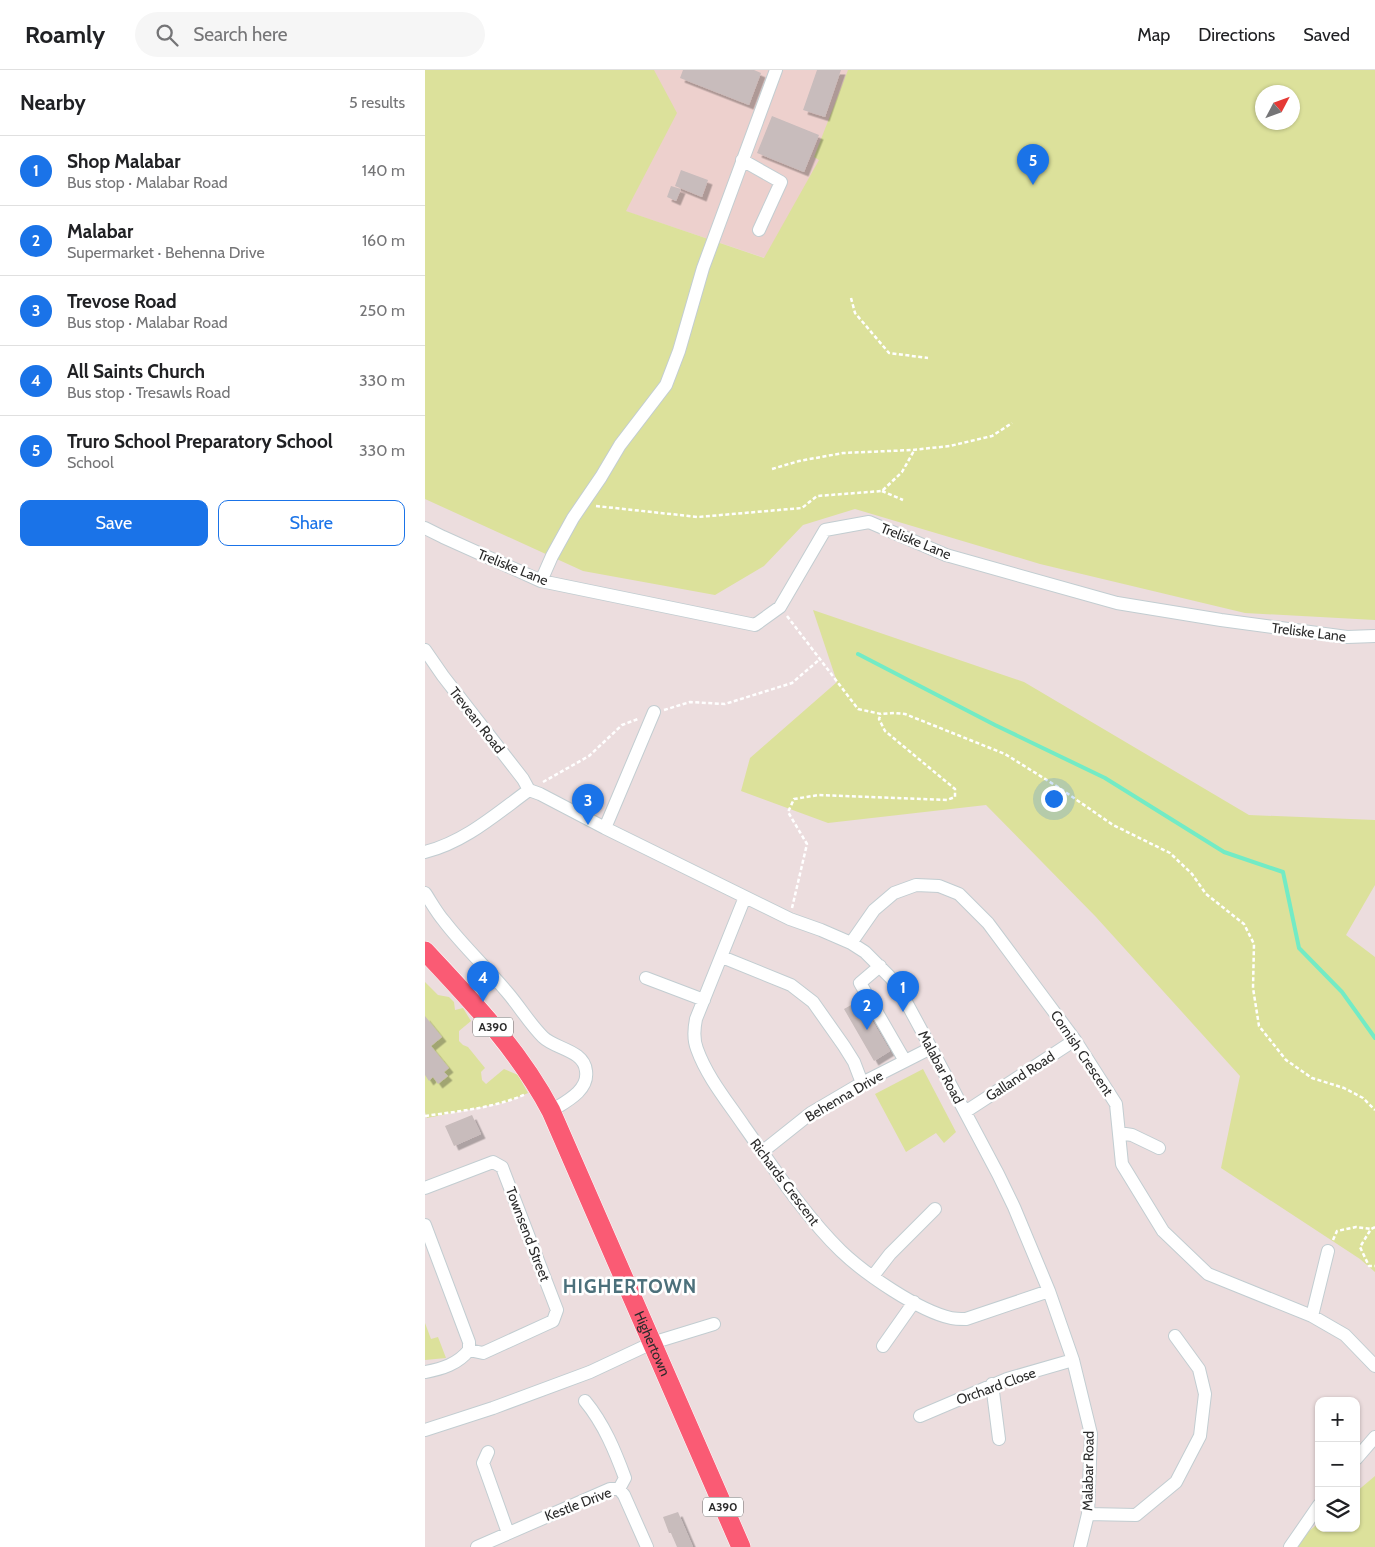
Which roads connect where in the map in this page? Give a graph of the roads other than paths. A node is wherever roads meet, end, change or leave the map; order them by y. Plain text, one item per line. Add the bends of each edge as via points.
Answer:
1 (775, 70) edge
2 (742, 160) junction
3 (759, 230) dead end
4 (425, 528) edge
5 (541, 580) junction
6 (1375, 636) edge
7 (425, 650) edge
8 (654, 712) road end
9 (529, 790) junction
10 (605, 828) junction
11 (425, 852) edge
12 (425, 893) edge
13 (745, 897) junction
14 (851, 944) junction
15 (425, 950) edge
16 (722, 957) junction
17 (880, 966) junction
18 (646, 978) dead end
19 (704, 1000) junction
20 (1075, 1040) junction
21 (931, 1048) junction
22 (905, 1061) junction
23 (862, 1083) junction
24 (551, 1111) junction
25 (965, 1112) junction
26 (1119, 1133) junction
27 (1159, 1148) dead end
28 (762, 1152) junction
29 (425, 1188) edge
30 (935, 1209) dead end
31 (425, 1225) edge
32 (1328, 1251) road end
33 (430, 1254) edge
34 (873, 1276) junction
35 (1049, 1290) junction
36 (914, 1302) junction
37 (1312, 1316) junction
38 (714, 1324) dead end
39 (1175, 1336) dead end
40 (651, 1343) junction
41 (883, 1346) dead end
42 (469, 1350) junction
43 (1073, 1360) junction
44 (1375, 1366) edge
45 (425, 1372) edge
46 (992, 1384) junction
47 (585, 1401) dead end
48 (920, 1416) dead end
49 (425, 1430) edge
50 (1375, 1437) edge
51 (999, 1439) dead end
52 (488, 1452) dead end
53 (1360, 1454) edge
54 (619, 1489) junction
55 (1315, 1512) edge
56 (1088, 1514) junction
57 (508, 1533) junction
58 (477, 1547) edge
59 (647, 1547) edge
60 (741, 1547) edge
61 (1080, 1547) edge
62 (1290, 1547) edge

1 - 2 street
2 - 3 street via 781,182
2 - 5 street via 666,385 620,445 551,556
4 - 5 street, Treliske Lane
5 - 6 street, Treliske Lane via 755,625 780,607 825,530 869,522 946,555 1117,603 1347,637
7 - 9 street, Trevean Road
8 - 10 street
9 - 10 street, Malabar Road
9 - 11 street via 469,834
10 - 13 street, Malabar Road
12 - 24 street via 443,921 545,1040 577,1056 585,1066 586,1078 582,1088
13 - 14 street, Malabar Road
13 - 16 street, Richards Crescent
14 - 17 street, Malabar Road
14 - 20 street, Cornish Crescent via 874,910 894,893 915,885 939,886 959,894 988,923
15 - 24 highway, A390 via 517,1055
16 - 19 street, Richards Crescent
16 - 23 street via 784,981 813,1002 854,1062
17 - 21 street, Malabar Road via 904,998
17 - 22 street via 860,983
18 - 19 street
19 - 28 street, Richards Crescent via 696,1019 696,1047 707,1073
20 - 25 street, Galland Road
20 - 26 street, Cornish Crescent via 1116,1104
21 - 22 street, Behenna Drive
21 - 25 street, Malabar Road
22 - 23 street, Behenna Drive
23 - 28 street, Behenna Drive via 811,1113
24 - 40 highway, Highertown / A390
25 - 35 street, Malabar Road via 1014,1207
26 - 27 street via 1132,1135
26 - 37 street, Cornish Crescent via 1122,1164 1163,1232 1208,1274
28 - 34 street, Richards Crescent via 816,1224 841,1251
29 - 42 street, Townsend Street via 493,1162 502,1167 557,1310 553,1321 483,1353
30 - 34 street
31 - 33 street
32 - 37 street
33 - 42 street via 469,1342
34 - 36 street, Richards Crescent
35 - 36 street, Richards Crescent via 966,1319 951,1318
35 - 43 street, Malabar Road
36 - 41 street
37 - 44 street, Cornish Crescent via 1345,1335
38 - 40 street
39 - 56 street via 1199,1369 1205,1394 1200,1436 1176,1482 1136,1515
40 - 49 street via 589,1372
40 - 60 highway, Highertown / A390
42 - 45 street via 461,1360
43 - 46 street, Orchard Close
43 - 56 street, Malabar Road via 1091,1434
46 - 48 street, Orchard Close
46 - 51 street
47 - 54 street via 596,1414 614,1449 625,1478
50 - 53 street
52 - 57 street via 483,1463
54 - 57 street, Kestle Drive via 610,1489
54 - 59 street, Kestle Drive
55 - 62 street
56 - 61 street, Malabar Road
57 - 58 street, Kestle Drive

